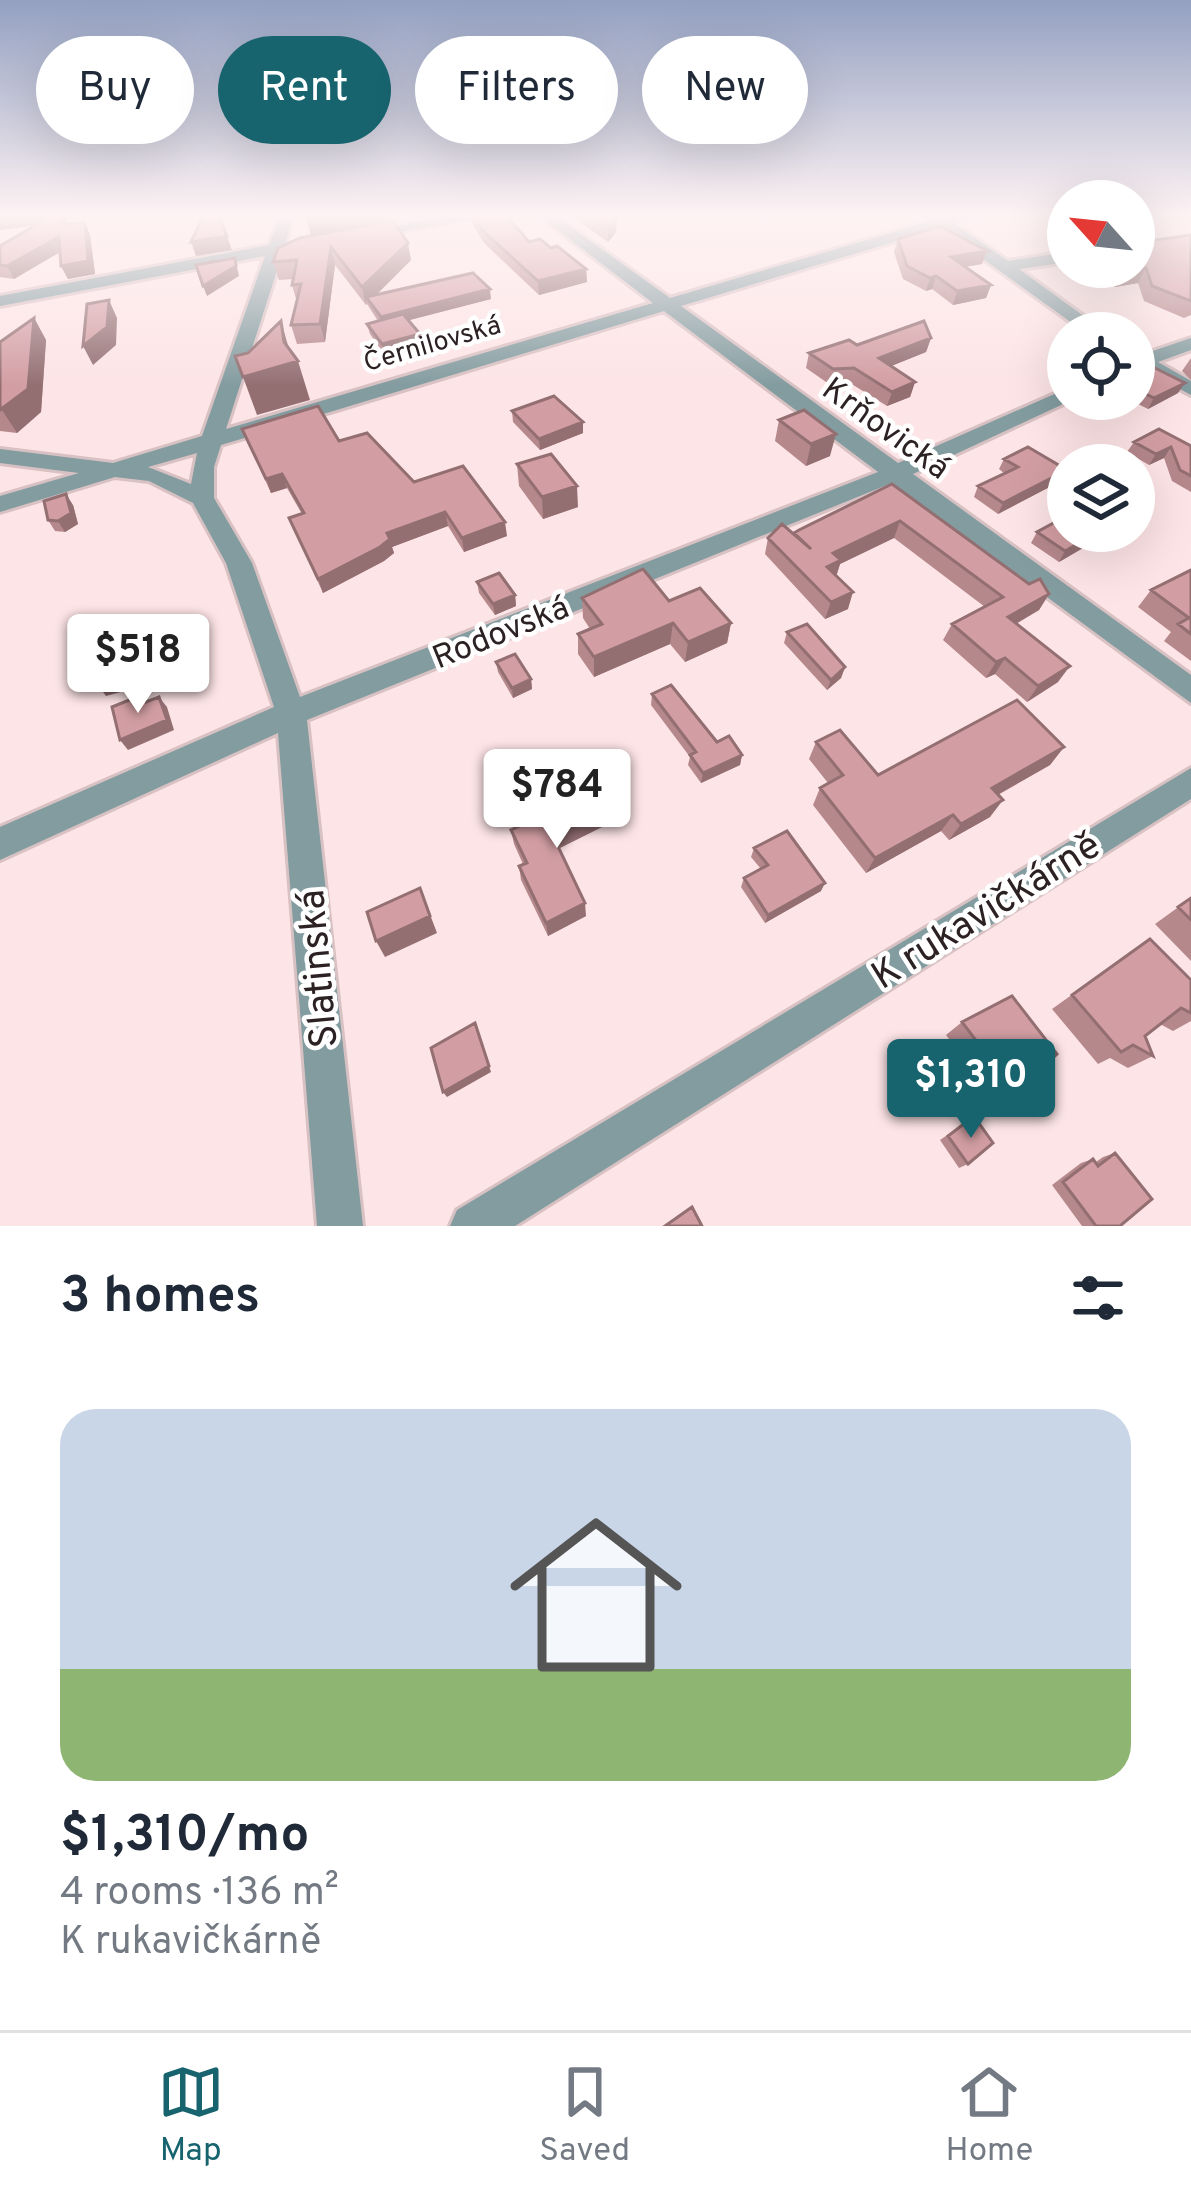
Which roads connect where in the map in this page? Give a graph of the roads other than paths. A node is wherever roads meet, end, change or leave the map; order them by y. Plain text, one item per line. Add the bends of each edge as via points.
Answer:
1 (153, 272) edge
2 (269, 272) edge
3 (623, 272) edge
4 (770, 272) edge
5 (1010, 272) edge
6 (0, 301) edge
7 (667, 305) junction
8 (1067, 312) edge
9 (1191, 344) edge
10 (1155, 355) edge
11 (1155, 369) edge
12 (1191, 388) edge
13 (1047, 404) edge
14 (216, 438) junction
15 (0, 456) edge
16 (108, 471) junction
17 (894, 474) junction
18 (202, 498) junction
19 (0, 504) edge
20 (1191, 691) edge
21 (291, 713) junction
22 (1191, 782) edge
23 (0, 844) edge
24 (340, 1226) edge
25 (473, 1226) edge

1 - 6 street
2 - 14 street
3 - 7 street, Krňovická
4 - 7 street, Černilovská
5 - 8 street
7 - 14 street, Černilovská
7 - 17 street, Krňovická
9 - 10 street
11 - 12 street
13 - 17 street, Rodovská
14 - 16 street, Černilovská
14 - 18 street via 203,466
15 - 16 street
16 - 18 street via 154,475
16 - 19 street
17 - 20 street, Krňovická
17 - 21 street, Rodovská
18 - 21 street, Slatinská via 239,563
21 - 23 street, Rodovská
21 - 24 street, Slatinská
22 - 25 street, K rukavičkárně

